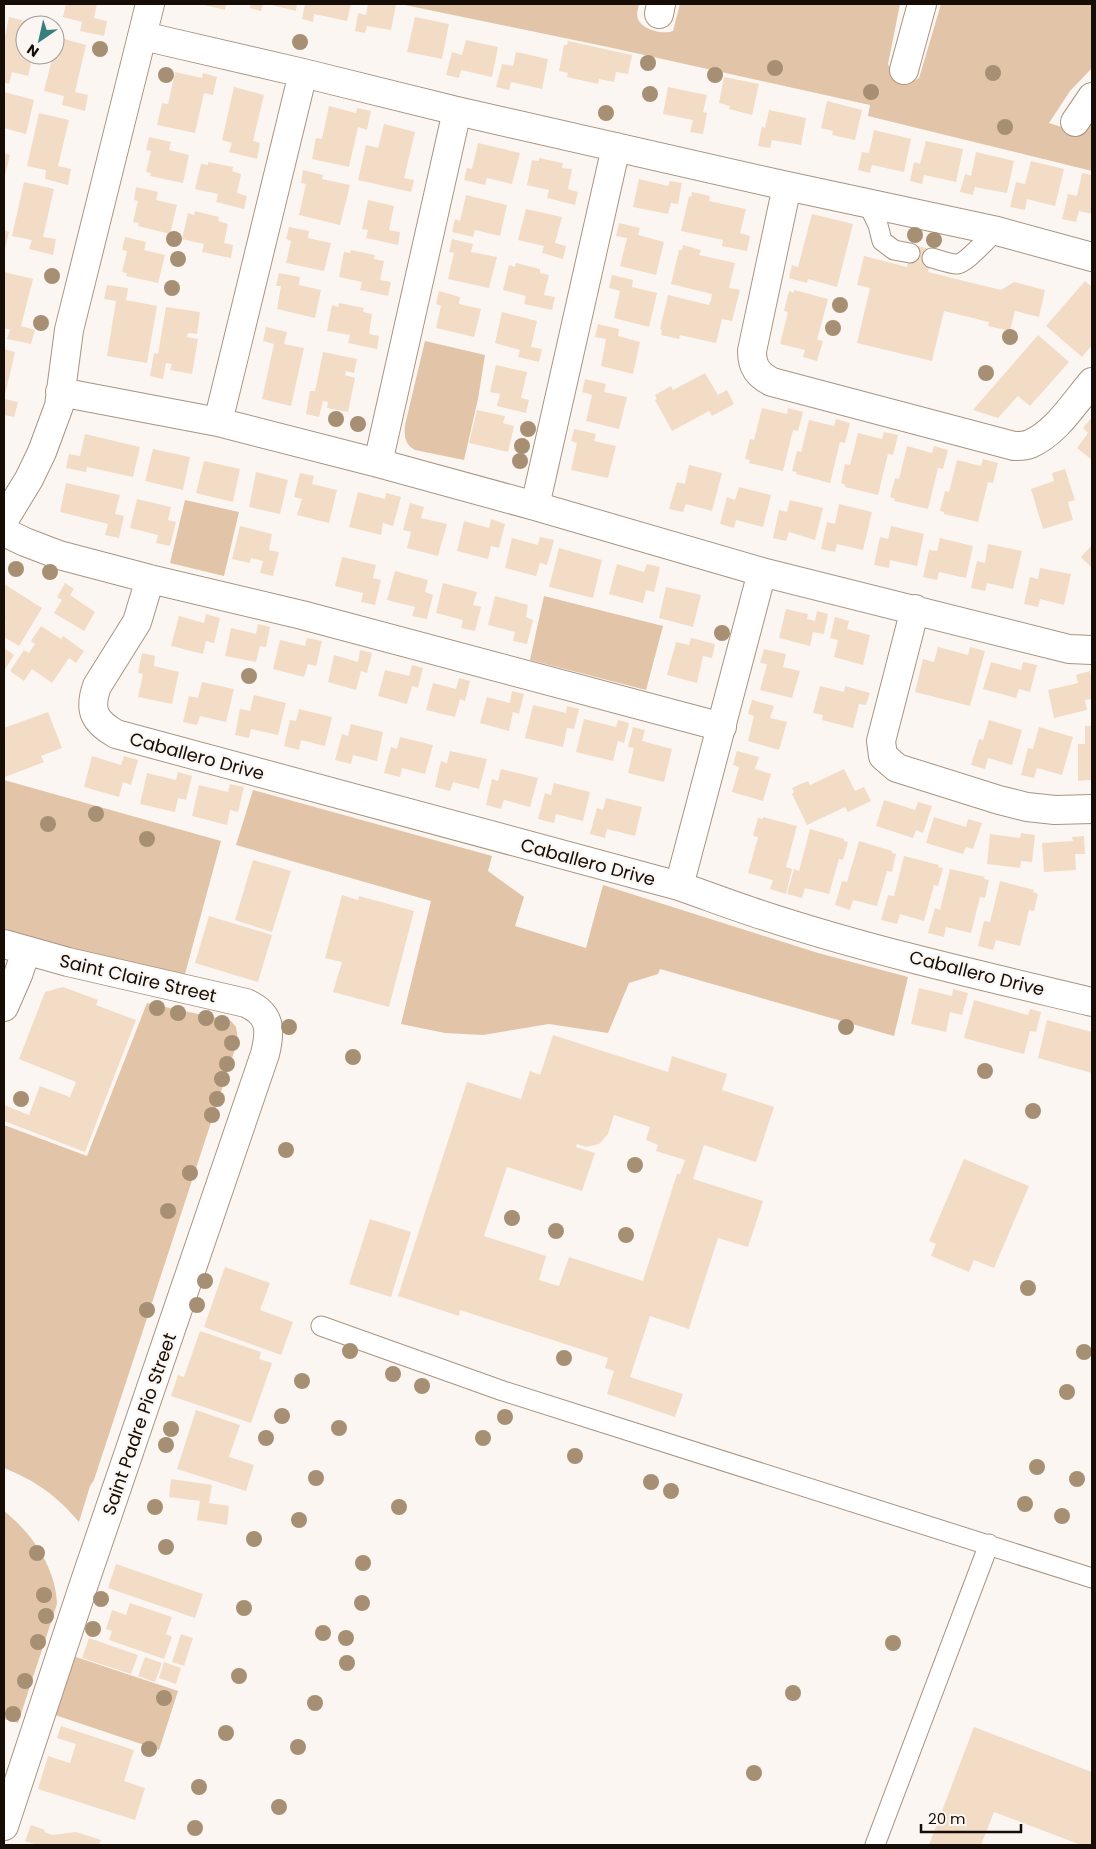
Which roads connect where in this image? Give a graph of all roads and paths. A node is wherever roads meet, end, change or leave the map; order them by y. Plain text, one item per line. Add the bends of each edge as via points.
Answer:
1 (150, 4) edge
2 (922, 4) edge
3 (143, 36) junction
4 (904, 70) dead end
5 (303, 73) junction
6 (1092, 97) edge
7 (457, 111) junction
8 (1075, 122) dead end
9 (616, 147) junction
10 (787, 186) junction
11 (868, 204) junction
12 (997, 230) junction
13 (910, 253) dead end
14 (1092, 256) edge
15 (932, 258) dead end
16 (1092, 382) edge
17 (60, 392) junction
18 (218, 422) junction
19 (378, 463) junction
20 (535, 506) junction
21 (4, 520) edge
22 (4, 532) edge
23 (762, 572) junction
24 (150, 579) junction
25 (915, 609) junction
26 (1092, 650) edge
27 (722, 727) junction
28 (1092, 809) edge
29 (679, 886) junction
30 (15, 948) edge
31 (1092, 1002) edge
32 (4, 1007) edge
33 (266, 1021) joint
34 (321, 1326) dead end
35 (990, 1544) junction
36 (1092, 1578) edge
37 (4, 1826) edge
38 (876, 1845) edge

1 - 3 street
2 - 4 street
3 - 5 street
3 - 17 street via 69,330
5 - 7 street
5 - 18 street
6 - 8 street
7 - 9 street
7 - 19 street
9 - 10 street
9 - 20 street
10 - 11 street
10 - 16 street via 752,351 752,361 761,376 781,385 1014,446 1042,437
11 - 12 street
11 - 13 lane via 882,241 894,250
12 - 14 street
12 - 15 lane via 968,260 955,264
17 - 18 street
17 - 21 street via 42,452
18 - 19 street
19 - 20 street
20 - 23 street
22 - 24 street via 59,555
23 - 25 street
23 - 27 street
24 - 27 street via 302,615
24 - 29 street, Caballero Drive via 137,622 93,697 96,718 116,734
25 - 26 street via 1069,649
25 - 28 street via 881,741 883,756 897,768 999,800 1055,810
27 - 29 street
29 - 31 street, Caballero Drive via 852,942
30 - 32 street via 21,969
30 - 33 street, Saint Claire Street via 240,1002 256,1008
33 - 37 street, Saint Padre Pio Street via 269,1038 265,1054
34 - 35 lane via 503,1391
35 - 36 lane
35 - 38 lane

